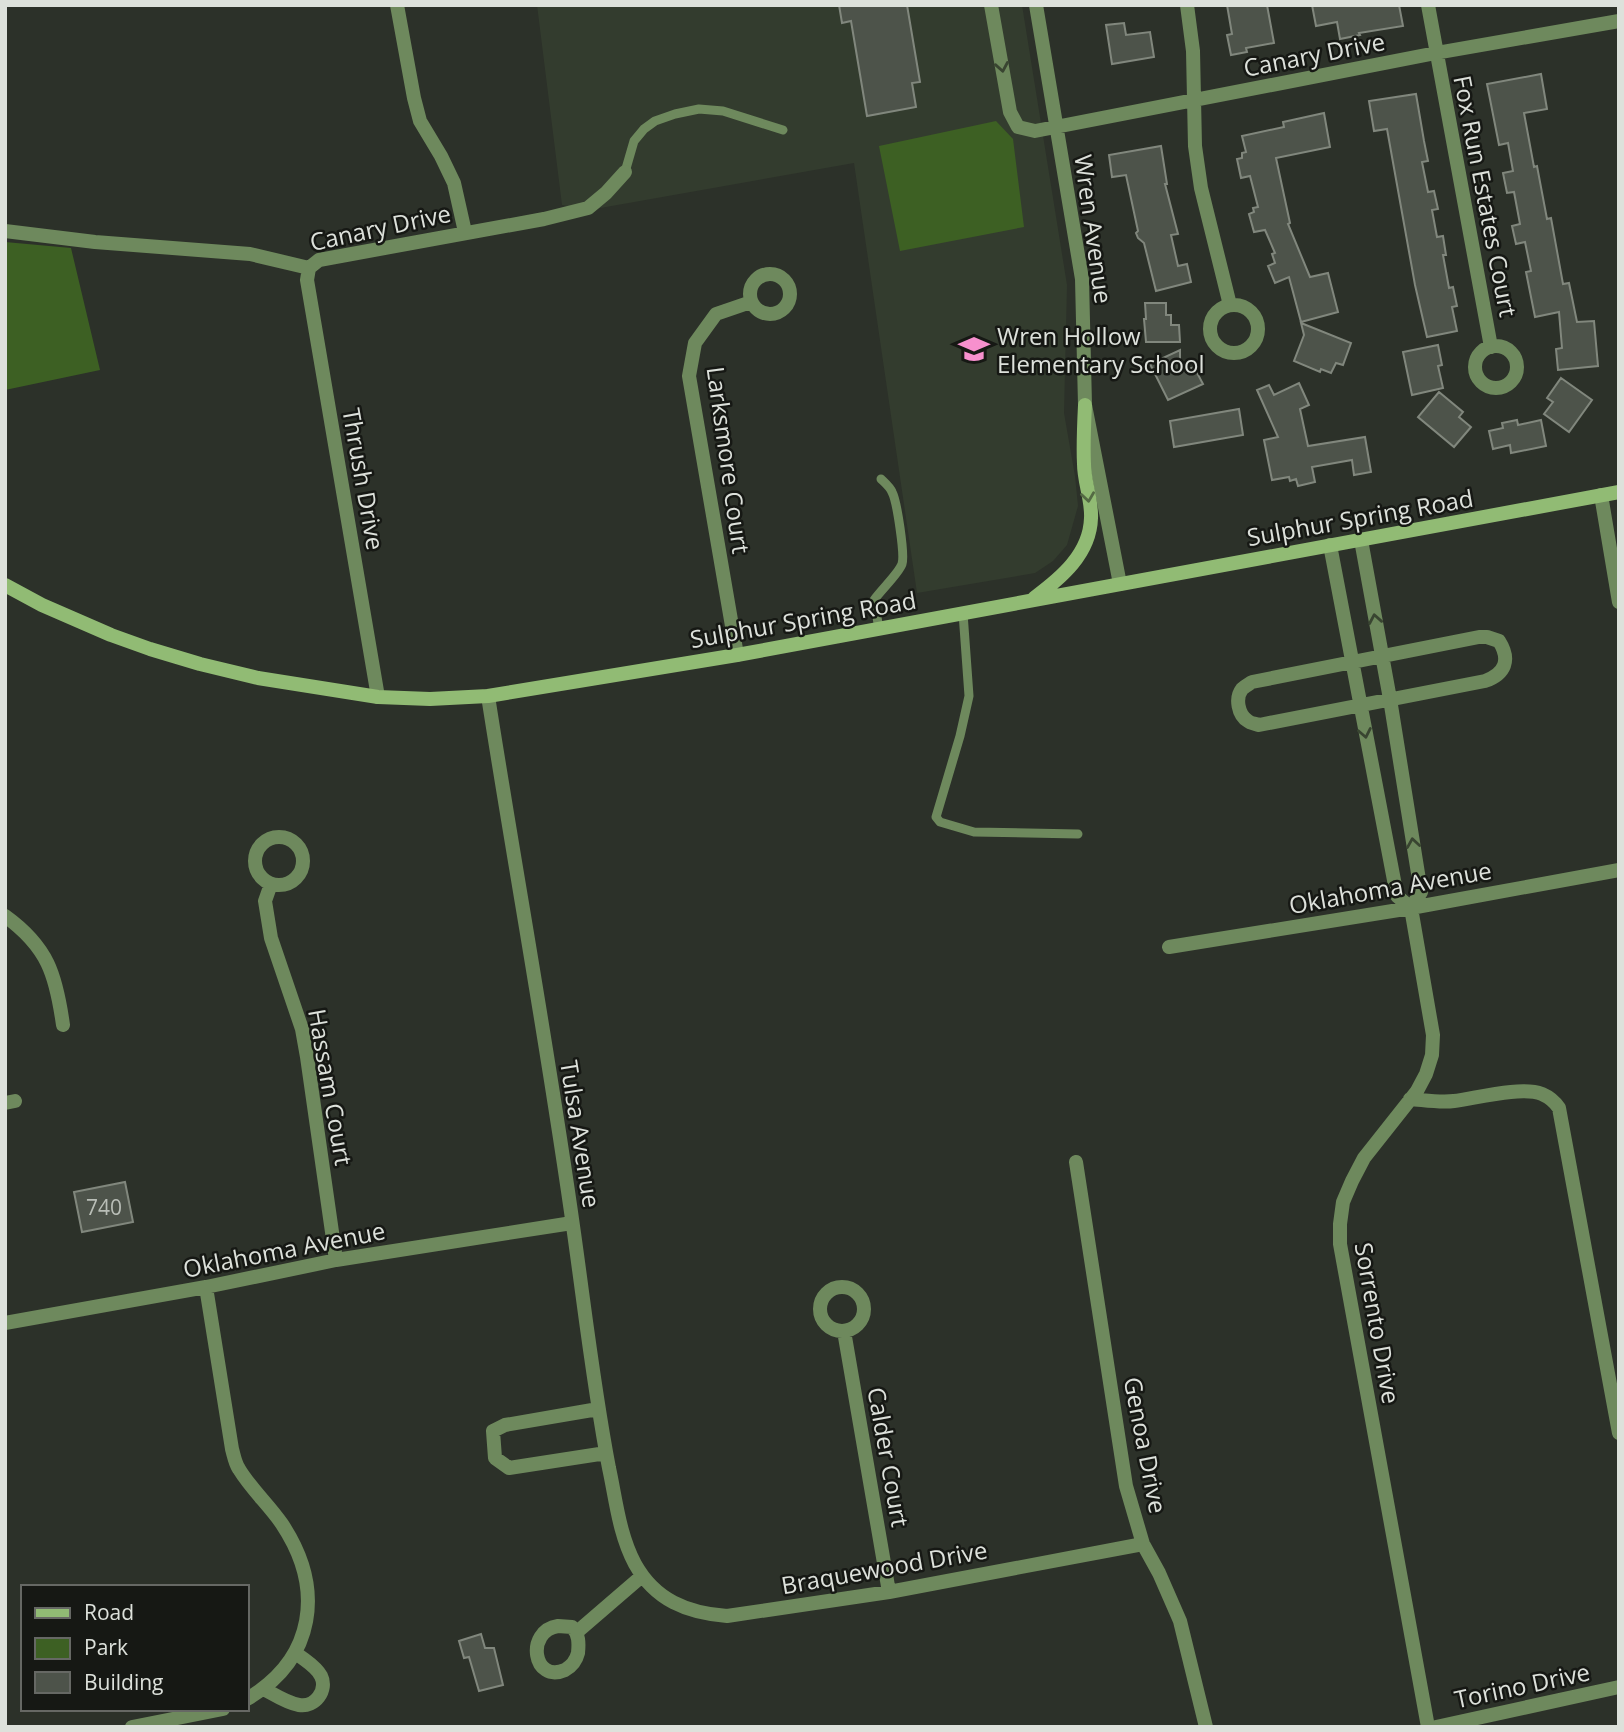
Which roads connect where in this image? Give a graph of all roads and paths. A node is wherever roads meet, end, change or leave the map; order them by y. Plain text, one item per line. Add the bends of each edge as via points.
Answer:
1 (397, 5) edge
2 (991, 5) edge
3 (1036, 5) edge
4 (1188, 5) edge
5 (1428, 5) edge
6 (1619, 21) edge
7 (1436, 54) junction
8 (1195, 100) junction
9 (1056, 126) junction
10 (783, 130) dead end
11 (625, 172) joint
12 (5, 231) edge
13 (465, 232) junction
14 (309, 268) junction
15 (751, 302) dead end
16 (1230, 305) dead end
17 (1491, 346) dead end
18 (1085, 405) junction
19 (881, 479) dead end
20 (1619, 492) edge
21 (1601, 495) junction
22 (1360, 540) junction
23 (1330, 545) junction
24 (1120, 584) junction
25 (5, 585) edge
26 (1029, 601) junction
27 (1619, 603) edge
28 (963, 613) junction
29 (879, 629) junction
30 (1382, 655) junction
31 (737, 656) junction
32 (1352, 661) junction
33 (488, 696) junction
34 (378, 697) junction
35 (1391, 699) junction
36 (1360, 706) junction
37 (1078, 834) dead end
38 (1619, 870) edge
39 (271, 884) dead end
40 (1411, 908) junction
41 (5, 916) edge
42 (1169, 947) dead end
43 (63, 1025) dead end
44 (1410, 1100) junction
45 (1076, 1162) dead end
46 (572, 1223) junction
47 (336, 1261) junction
48 (206, 1287) junction
49 (5, 1323) edge
50 (844, 1331) dead end
51 (598, 1409) junction
52 (1619, 1433) edge
53 (607, 1454) junction
54 (1143, 1544) junction
55 (642, 1576) junction
56 (889, 1591) junction
57 (577, 1632) dead end
58 (296, 1653) junction
59 (1619, 1687) edge
60 (264, 1689) junction
61 (248, 1698) edge
62 (213, 1711) edge
63 (132, 1727) edge
64 (1206, 1727) edge
65 (1428, 1727) edge
66 (1436, 1727) edge

1 - 13 street via 420,121 454,183
2 -> 9 street, Canary Drive via 1010,112 1018,127 1035,131
3 - 9 street, Wren Avenue
4 - 8 street
5 - 7 street, Fox Run Estates Court
6 - 7 street, Canary Drive
7 - 8 street, Canary Drive
7 - 17 street, Fox Run Estates Court
8 - 9 street, Canary Drive
8 - 16 street via 1200,188
9 - 18 street, Wren Avenue via 1082,279
10 - 11 lane via 723,111 675,114 644,128
11 - 13 street, Canary Drive via 588,208
12 - 14 street, Canary Drive via 250,254
13 - 14 street, Canary Drive via 319,260
14 - 34 street, Thrush Drive via 307,280
15 - 31 street, Larksmore Court via 716,314 695,343 689,376
18 - 24 street, Wren Avenue
18 -> 26 main road via 1088,535 1058,581
19 - 29 lane via 892,492 903,563 874,600
20 - 21 main road, Sulphur Spring Road
21 - 22 main road, Sulphur Spring Road
21 - 27 street
22 - 23 main road, Sulphur Spring Road
30 -> 22 street, Sorrento Drive
23 - 24 main road, Sulphur Spring Road
23 - 32 street, Sorrento Drive
24 - 26 main road, Sulphur Spring Road
25 - 34 main road, Sulphur Spring Road via 86,625 150,649 258,678
26 - 28 main road, Sulphur Spring Road
28 - 29 main road, Sulphur Spring Road
28 - 37 lane via 969,696 936,817 974,832
29 - 31 main road, Sulphur Spring Road
30 - 32 street
30 - 35 street, Sorrento Drive
30 - 35 street via 1487,637 1499,641 1504,653 1503,668 1496,677
31 - 33 main road, Sulphur Spring Road
32 - 36 street, Sorrento Drive
32 - 36 street via 1252,682 1241,690 1238,707 1249,722 1259,725
33 - 34 main road, Sulphur Spring Road
33 - 46 street, Tulsa Avenue
35 - 36 street
40 -> 35 street, Sorrento Drive via 1421,892
36 -> 40 street, Sorrento Drive via 1396,896
38 - 40 street, Oklahoma Avenue
39 - 47 street, Hassam Court via 265,901 271,938 302,1029
40 - 42 street, Oklahoma Avenue
40 - 44 street, Sorrento Drive via 1433,1035 1426,1074
41 - 43 street via 23,929 51,969
44 - 52 street via 1451,1102 1531,1092 1542,1094 1559,1108
44 - 65 street, Sorrento Drive via 1364,1158 1352,1181 1343,1202 1340,1244
45 - 54 street, Genoa Drive via 1126,1486
46 - 47 street, Oklahoma Avenue
46 - 51 street, Tulsa Avenue
47 - 48 street, Oklahoma Avenue
48 - 49 street, Oklahoma Avenue
48 - 58 street via 237,1467 284,1526 308,1588 307,1616
50 - 56 street, Calder Court
51 - 53 street, Tulsa Avenue
51 - 53 street via 505,1425 493,1431 495,1458 509,1468
53 - 55 street, Tulsa Avenue via 622,1534
54 - 56 street, Braquewood Drive
54 - 64 street, Genoa Drive via 1180,1621
55 - 56 street, Braquewood Drive via 666,1599 707,1615 727,1616
55 - 57 street
58 - 60 street
58 - 60 street via 320,1675 323,1686 317,1699 296,1705
59 - 66 street, Torino Drive
60 - 61 street
62 - 63 street

